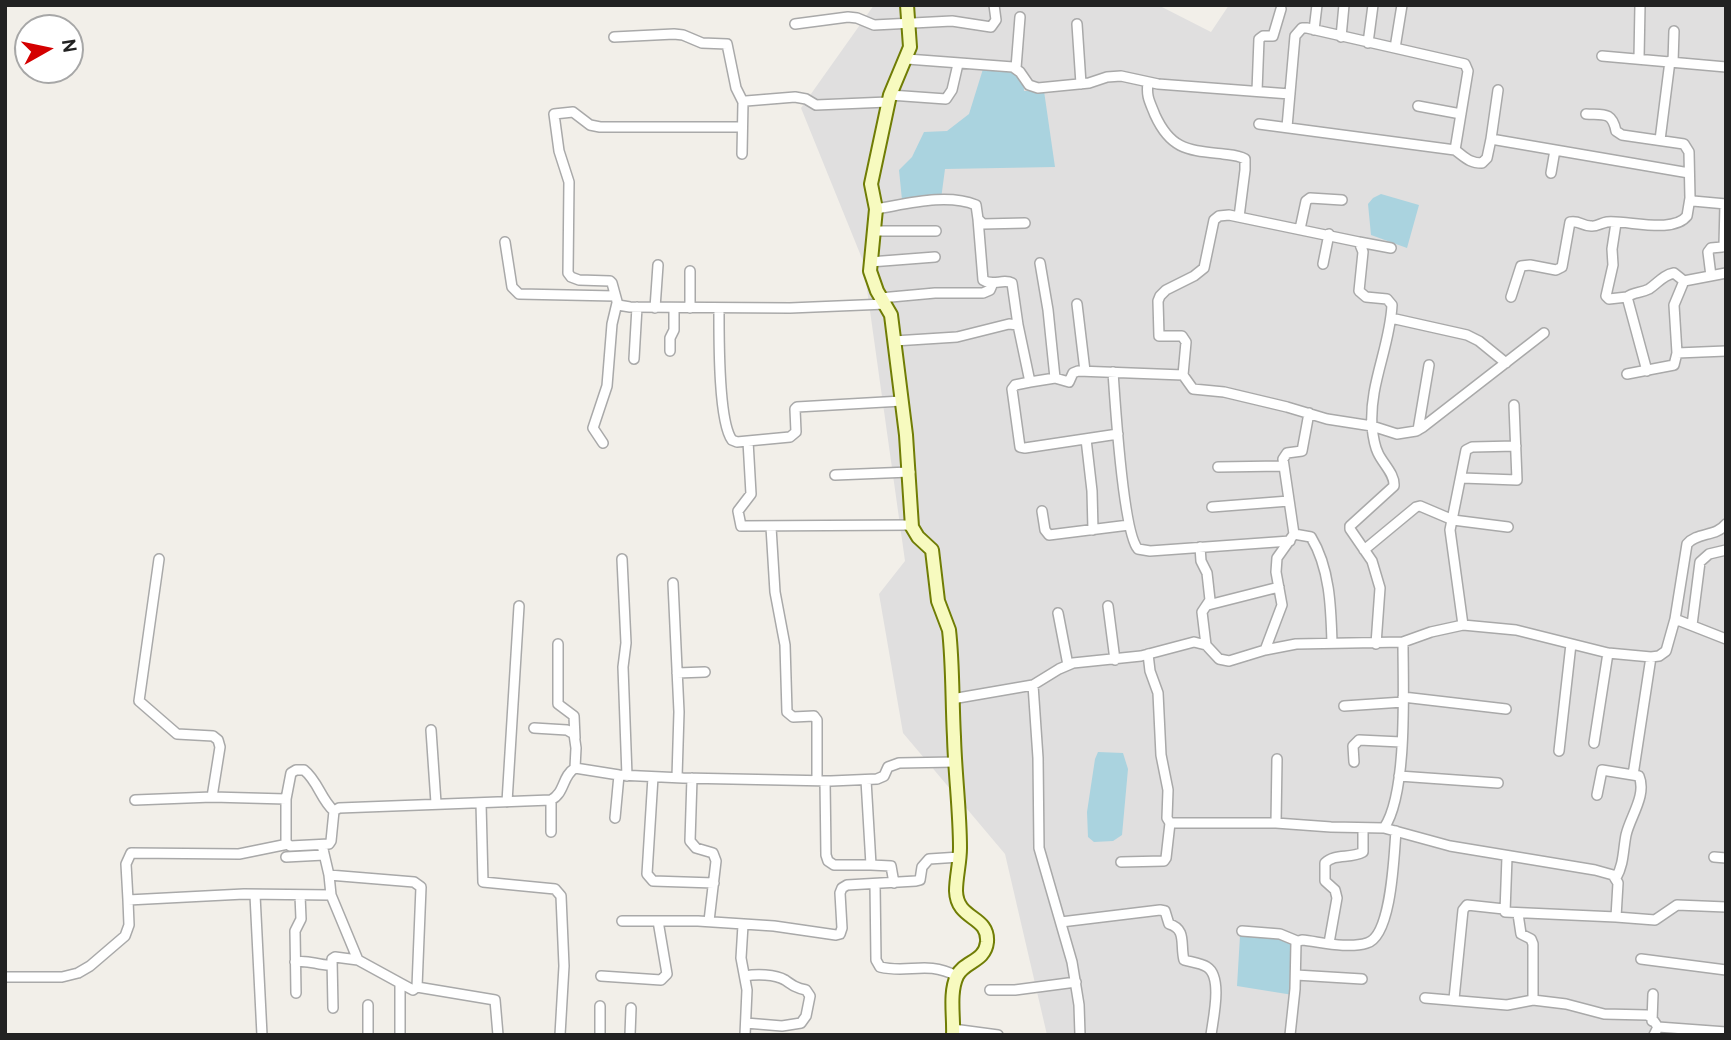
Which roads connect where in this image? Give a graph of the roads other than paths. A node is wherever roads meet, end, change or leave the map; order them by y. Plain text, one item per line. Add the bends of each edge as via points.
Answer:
1 (846, 5) edge
2 (907, 5) edge
3 (994, 5) edge
4 (1317, 5) edge
5 (1344, 5) edge
6 (1373, 5) edge
7 (1402, 5) edge
8 (1640, 5) edge
9 (1281, 9) dead end
10 (848, 17) junction
11 (1020, 17) dead end
12 (909, 22) junction
13 (794, 24) dead end
14 (1077, 24) dead end
15 (1314, 30) junction
16 (1674, 31) dead end
17 (614, 37) dead end
18 (1341, 37) junction
19 (1368, 43) junction
20 (1395, 48) junction
21 (1602, 56) dead end
22 (1639, 58) junction
23 (906, 59) junction
24 (1671, 61) junction
25 (958, 64) junction
26 (1726, 67) edge
27 (1016, 68) junction
28 (1149, 83) junction
29 (1081, 84) junction
30 (1498, 90) dead end
31 (1257, 91) junction
32 (1290, 94) junction
33 (889, 99) junction
34 (744, 102) junction
35 (1418, 106) dead end
36 (1461, 114) junction
37 (1586, 114) dead end
38 (1259, 124) dead end
39 (742, 127) junction
40 (1287, 127) junction
41 (1491, 139) junction
42 (1660, 140) junction
43 (1455, 150) junction
44 (1555, 150) junction
45 (742, 154) dead end
46 (1551, 173) dead end
47 (1689, 173) junction
48 (1690, 198) junction
49 (1342, 200) dead end
50 (1725, 204) edge
51 (876, 209) junction
52 (1238, 217) junction
53 (978, 219) junction
54 (1025, 223) dead end
55 (1616, 223) junction
56 (1300, 229) junction
57 (874, 230) junction
58 (936, 231) dead end
59 (1329, 234) junction
60 (505, 242) dead end
61 (1359, 242) junction
62 (1391, 248) dead end
63 (935, 257) dead end
64 (870, 262) junction
65 (1040, 263) dead end
66 (1323, 264) dead end
67 (658, 265) dead end
68 (690, 271) dead end
69 (1726, 273) edge
70 (1711, 276) junction
71 (1684, 281) junction
72 (993, 283) junction
73 (1511, 297) dead end
74 (1627, 297) junction
75 (616, 299) junction
76 (883, 301) junction
77 (1077, 304) dead end
78 (637, 307) junction
79 (655, 307) junction
80 (674, 308) junction
81 (690, 308) junction
82 (719, 308) junction
83 (1391, 317) junction
84 (1018, 325) junction
85 (1544, 333) dead end
86 (894, 341) junction
87 (670, 351) dead end
88 (1726, 351) edge
89 (1677, 353) junction
90 (634, 359) dead end
91 (1506, 363) junction
92 (1429, 365) dead end
93 (1085, 371) junction
94 (1647, 371) junction
95 (1113, 372) junction
96 (1627, 374) dead end
97 (1183, 375) junction
98 (1055, 378) junction
99 (1030, 382) junction
100 (902, 401) junction
101 (1514, 405) dead end
102 (1309, 413) junction
103 (1372, 426) junction
104 (1418, 430) junction
105 (1118, 434) junction
106 (1086, 439) junction
107 (748, 440) junction
108 (603, 443) dead end
109 (1516, 446) junction
110 (1282, 466) junction
111 (1218, 467) dead end
112 (909, 472) junction
113 (835, 475) dead end
114 (1462, 478) junction
115 (1289, 501) junction
116 (1212, 507) dead end
117 (1042, 511) dead end
118 (1453, 520) junction
119 (1726, 524) edge
120 (912, 525) junction
121 (1129, 525) junction
122 (771, 527) junction
123 (1508, 527) dead end
124 (1093, 530) junction
125 (1292, 538) junction
126 (1200, 547) junction
127 (1364, 550) junction
128 (1726, 550) edge
129 (159, 559) dead end
130 (622, 559) dead end
131 (673, 583) dead end
132 (1279, 587) junction
133 (1208, 605) junction
134 (519, 606) dead end
135 (1108, 606) dead end
136 (1058, 613) dead end
137 (1684, 622) junction
138 (1463, 625) junction
139 (1726, 639) edge
140 (1404, 642) junction
141 (1332, 643) junction
142 (558, 644) dead end
143 (1376, 644) junction
144 (1206, 645) junction
145 (1570, 649) junction
146 (1265, 650) junction
147 (1608, 653) junction
148 (1115, 660) junction
149 (1149, 662) junction
150 (1068, 665) junction
151 (1650, 666) junction
152 (705, 672) dead end
153 (677, 673) junction
154 (1033, 685) junction
155 (961, 697) junction
156 (1403, 699) junction
157 (1344, 706) dead end
158 (1506, 709) dead end
159 (534, 729) dead end
160 (431, 730) dead end
161 (575, 738) junction
162 (1401, 742) junction
163 (1594, 743) dead end
164 (1559, 751) dead end
165 (1278, 759) dead end
166 (1354, 762) dead end
167 (956, 767) junction
168 (575, 768) junction
169 (1633, 775) junction
170 (623, 776) junction
171 (1399, 776) junction
172 (653, 777) junction
173 (677, 778) junction
174 (821, 780) junction
175 (692, 781) junction
176 (867, 782) junction
177 (1498, 783) dead end
178 (1597, 795) dead end
179 (212, 797) junction
180 (286, 799) junction
181 (135, 800) dead end
182 (507, 802) junction
183 (436, 803) junction
184 (551, 805) junction
185 (481, 807) junction
186 (334, 811) junction
187 (615, 818) dead end
188 (1170, 823) junction
189 (1276, 823) junction
190 (1363, 828) junction
191 (1384, 828) junction
192 (1396, 831) junction
193 (551, 832) dead end
194 (288, 845) junction
195 (323, 850) junction
196 (286, 857) dead end
197 (960, 857) junction
198 (1507, 857) junction
199 (1714, 857) dead end
200 (1726, 858) edge
201 (1121, 862) dead end
202 (871, 865) junction
203 (328, 875) junction
204 (1616, 878) junction
205 (714, 883) junction
206 (894, 883) junction
207 (875, 884) junction
208 (256, 895) junction
209 (300, 895) junction
210 (331, 895) junction
211 (132, 900) junction
212 (1726, 907) edge
213 (1504, 909) junction
214 (1518, 914) junction
215 (1616, 917) junction
216 (622, 921) dead end
217 (659, 921) junction
218 (709, 922) junction
219 (1061, 922) junction
220 (743, 925) junction
221 (1242, 932) dead end
222 (1297, 941) junction
223 (1329, 943) junction
224 (1641, 959) dead end
225 (358, 960) junction
226 (295, 962) junction
227 (332, 965) junction
228 (1726, 970) edge
229 (1296, 975) junction
230 (601, 976) dead end
231 (745, 976) junction
232 (957, 976) junction
233 (5, 977) edge
234 (1362, 979) dead end
235 (1076, 982) junction
236 (400, 983) junction
237 (416, 987) junction
238 (990, 990) dead end
239 (296, 993) dead end
240 (1653, 994) dead end
241 (1425, 998) dead end
242 (1454, 999) junction
243 (1533, 1000) junction
244 (368, 1005) dead end
245 (600, 1006) dead end
246 (333, 1008) dead end
247 (631, 1008) dead end
248 (1651, 1017) junction
249 (746, 1023) junction
250 (1655, 1031) edge
251 (953, 1032) edge
252 (1726, 1032) edge
253 (262, 1035) edge
254 (369, 1035) edge
255 (400, 1035) edge
256 (498, 1035) edge
257 (560, 1035) edge
258 (600, 1035) edge
259 (629, 1035) edge
260 (746, 1035) edge
261 (998, 1035) edge
262 (1080, 1035) edge
263 (1211, 1035) edge
264 (1290, 1035) edge

1 - 10 street
2 - 12 street
3 - 12 street via 996,20 991,27
4 - 15 street
5 - 18 street
6 - 19 street
7 - 20 street
8 - 22 street
9 - 31 street via 1274,35 1259,39
10 - 12 street via 874,25
10 - 13 street
11 - 27 street
12 - 23 street
14 - 29 street
15 - 18 street
15 - 32 street via 1302,28 1295,36
16 - 24 street
17 - 34 street via 674,34 702,43 727,44 736,88
18 - 19 street
19 - 20 street
20 - 36 street via 1465,64 1468,71
21 - 22 street
22 - 24 street
23 - 25 street
23 - 33 street
24 - 26 street
24 - 42 street
25 - 27 street
25 - 33 street via 946,99
27 - 29 street via 1033,87
28 - 29 street via 1121,76
28 - 31 street
28 - 52 street via 1149,103 1166,136 1195,150 1245,159
30 - 41 street
31 - 32 street
32 - 40 street
33 - 34 street via 819,105 795,97
33 - 51 street via 871,184
34 - 39 street
35 - 36 street
36 - 43 street
37 - 42 street via 1609,116 1622,135
38 - 40 street
39 - 45 street
39 - 75 street via 600,127 573,112 554,114 569,182 568,273 575,279 610,281
40 - 43 street
41 - 43 street via 1482,163 1469,161
41 - 44 street
42 - 47 street via 1687,148
44 - 46 street
44 - 47 street
47 - 48 street
48 - 50 street
48 - 55 street via 1687,216 1678,223
49 - 56 street via 1310,198
50 - 70 street via 1724,245 1708,252
51 - 53 street via 962,202 976,205
51 - 57 street
52 - 56 street
52 - 97 street via 1224,215 1214,220 1204,268 1166,290 1158,301 1159,336 1184,338
53 - 54 street via 988,225
53 - 72 street via 983,280
55 - 73 street via 1588,226 1570,222 1562,267 1556,271 1521,266
55 - 74 street via 1606,296
56 - 59 street
57 - 58 street
57 - 64 street
59 - 61 street
59 - 66 street
60 - 75 street via 512,287 519,294
61 - 62 street
61 - 83 street via 1363,252 1359,291 1366,297 1390,301
63 - 64 street
64 - 76 street
65 - 98 street
67 - 79 street
68 - 81 street
69 - 70 street
70 - 71 street
71 - 74 street via 1669,273
71 - 89 street via 1674,305
72 - 76 street via 983,293 922,293
72 - 84 street via 1012,283
74 - 94 street
75 - 78 street via 623,307
75 - 108 street via 607,386 593,428
76 - 82 street
76 - 86 street via 891,315
77 - 93 street
78 - 79 street
78 - 90 street
79 - 80 street
80 - 81 street
80 - 87 street
81 - 82 street
82 - 107 street via 725,427 732,440
83 - 91 street via 1467,335
83 - 103 street via 1388,344 1377,371
84 - 86 street via 957,337
84 - 99 street
85 - 91 street
86 - 100 street
88 - 89 street
89 - 94 street via 1674,365
91 - 104 street
92 - 104 street
93 - 95 street
93 - 98 street via 1073,373 1069,382
94 - 96 street
95 - 97 street
95 - 105 street
97 - 102 street via 1193,389
98 - 99 street
99 - 106 street via 1012,389 1020,447
100 - 107 street via 797,407 790,437
100 - 112 street
101 - 109 street
102 - 103 street
102 - 110 street via 1303,448 1285,455
103 - 104 street via 1397,433
103 - 127 street via 1378,453 1395,481 1391,490 1350,526
105 - 106 street
105 - 121 street
106 - 124 street
107 - 122 street via 751,494 738,511 740,523 746,528
109 - 114 street via 1468,448
109 - 114 street via 1515,481
110 - 111 street
110 - 115 street
112 - 113 street
112 - 120 street
114 - 118 street
115 - 116 street
115 - 125 street
117 - 124 street via 1049,535
118 - 123 street
118 - 127 street via 1416,507
118 - 138 street via 1451,538
119 - 137 street via 1722,530 1687,544
120 - 122 street
120 - 155 street via 934,556 938,601 947,623
121 - 124 street
121 - 126 street via 1134,545 1143,551
122 - 174 street via 785,645 786,712 817,720
125 - 126 street
125 - 132 street via 1277,558
125 - 141 street via 1311,537 1318,551 1330,597
126 - 133 street via 1208,577
127 - 143 street via 1380,588
128 - 137 street via 1700,562
129 - 179 street via 139,701 177,734 218,740
130 - 170 street
131 - 153 street
132 - 133 street
132 - 146 street via 1281,611
133 - 144 street via 1202,612
134 - 182 street
135 - 148 street
136 - 150 street
137 - 139 street
137 - 151 street
138 - 140 street
138 - 145 street via 1516,630
140 - 143 street
140 - 156 street
141 - 143 street
141 - 146 street
142 - 161 street via 557,699 574,716
144 - 146 street via 1224,661
144 - 149 street via 1194,642
145 - 147 street
145 - 164 street
147 - 151 street
147 - 163 street
148 - 149 street
148 - 150 street
149 - 188 street via 1158,693
150 - 154 street
151 - 169 street
152 - 153 street
153 - 173 street
154 - 155 street
154 - 219 street via 1039,848
155 - 167 street
156 - 157 street
156 - 158 street
156 - 162 street
159 - 161 street via 567,730
160 - 183 street
161 - 168 street
162 - 166 street via 1359,740 1353,746
162 - 171 street
165 - 189 street
167 - 176 street via 891,764 881,778
167 - 197 street
168 - 170 street
168 - 184 street
169 - 178 street via 1602,770
169 - 204 street via 1642,781
170 - 172 street
170 - 187 street
171 - 177 street
171 - 191 street via 1393,810
172 - 173 street
172 - 205 street via 649,879
173 - 175 street
174 - 175 street
174 - 176 street
174 - 202 street via 828,862
175 - 205 street via 690,841 715,856
176 - 202 street
179 - 180 street
179 - 181 street
180 - 186 street via 291,773 304,770
180 - 194 street
182 - 184 street
182 - 185 street
183 - 185 street
183 - 186 street
184 - 193 street
185 - 257 street via 483,882 555,889 561,895 564,966
186 - 195 street via 331,841
188 - 189 street
188 - 201 street via 1164,861
189 - 190 street
190 - 191 street
190 - 223 street via 1363,852 1325,863 1325,881 1337,898
191 - 192 street
192 - 198 street
192 - 223 street via 1389,899 1374,940
194 - 195 street
194 - 211 street via 239,854 131,853 126,864
195 - 196 street
195 - 203 street
197 - 206 street via 929,859 920,880
197 - 232 street via 958,903 962,911 978,920 988,939 979,960
198 - 204 street via 1595,870
198 - 213 street
199 - 200 street
202 - 206 street via 891,866
203 - 210 street
203 - 237 street via 414,882 421,887
204 - 215 street
205 - 218 street
206 - 207 street
207 - 220 street via 842,888 842,928 836,935
207 - 232 street via 876,960 880,967 934,967
208 - 209 street
208 - 211 street
208 - 253 street
209 - 210 street
209 - 226 street via 302,916 295,931
210 - 225 street
211 - 233 street via 125,936 90,966 62,977
212 - 215 street via 1676,905 1658,919
213 - 214 street
213 - 242 street via 1467,905 1463,910
214 - 215 street
214 - 243 street via 1521,934 1533,944
216 - 217 street
217 - 218 street
217 - 230 street via 665,978
218 - 220 street
219 - 235 street
219 - 263 street via 1166,911 1170,924 1181,931 1184,960 1211,971 1216,991
220 - 231 street
221 - 222 street via 1280,934
222 - 223 street
222 - 229 street
224 - 228 street
225 - 227 street via 335,957
225 - 236 street
226 - 227 street
226 - 239 street
227 - 246 street
229 - 234 street
229 - 264 street
231 - 249 street
231 - 249 street via 779,978 806,989 810,996 801,1023
232 - 251 street
235 - 238 street
235 - 262 street
236 - 237 street via 413,990
236 - 255 street
237 - 256 street via 495,1000
240 - 248 street
241 - 242 street
242 - 243 street via 1507,1005
243 - 248 street via 1604,1014
244 - 254 street
245 - 258 street
247 - 259 street
248 - 250 street
249 - 260 street
250 - 252 street
251 - 261 street

